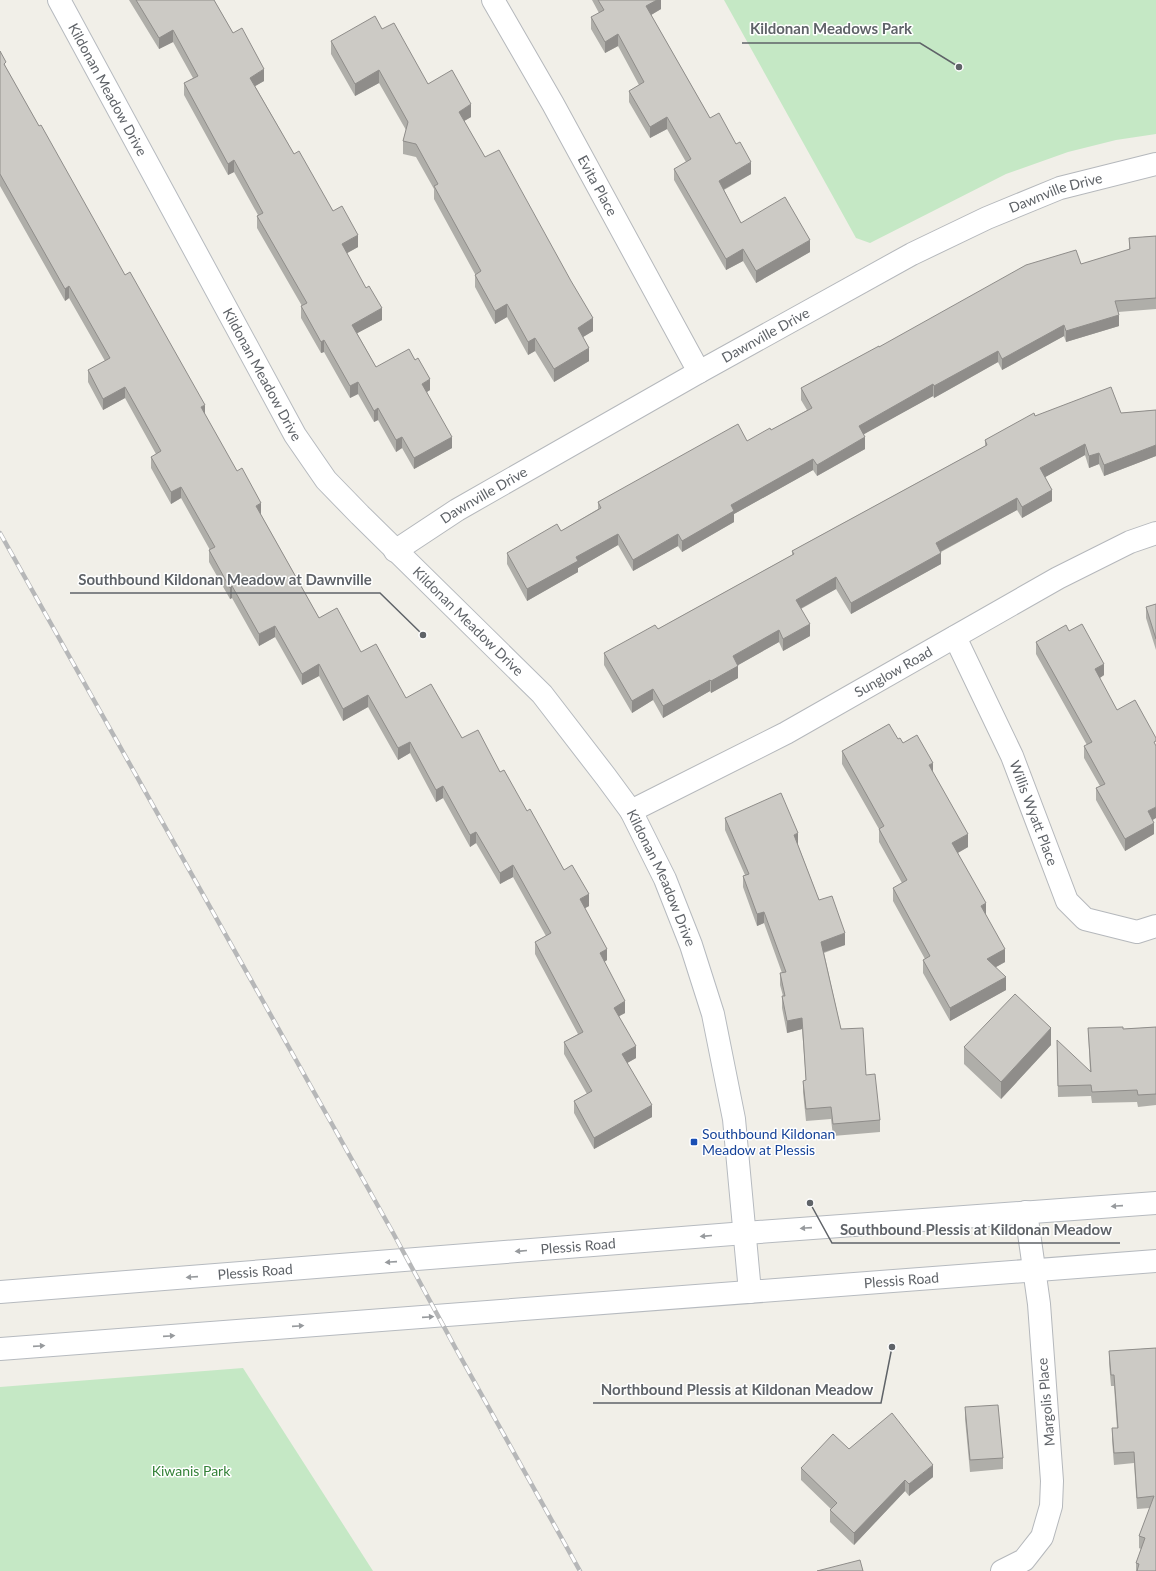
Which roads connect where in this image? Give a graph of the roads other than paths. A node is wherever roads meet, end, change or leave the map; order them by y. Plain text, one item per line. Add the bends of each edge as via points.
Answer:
1 (59, 0) edge
2 (493, 0) edge
3 (1156, 164) edge
4 (699, 372) junction
5 (1156, 533) edge
6 (394, 550) junction
7 (956, 637) junction
8 (631, 811) junction
9 (1156, 926) edge
10 (1156, 1203) edge
11 (1026, 1212) junction
12 (745, 1233) junction
13 (1156, 1261) edge
14 (1033, 1270) junction
15 (0, 1292) edge
16 (750, 1292) junction
17 (0, 1349) edge
18 (1002, 1571) edge

1 - 6 street, Kildonan Meadow Drive via 295,435 326,480
2 - 4 street, Evita Place
3 - 4 street, Dawnville Drive via 1060,188 987,218 912,254
4 - 6 street, Dawnville Drive via 457,510
5 - 7 street, Sunglow Road via 1130,542 1058,578
6 - 8 street, Kildonan Meadow Drive via 542,694
7 - 8 street, Sunglow Road via 786,733
7 - 9 street, Willis Wyatt Place via 1012,756 1067,901 1086,919 1137,932
8 - 12 street, Kildonan Meadow Drive via 666,879 713,1014 734,1119
10 -> 11 street, Plessis Road
11 -> 12 street, Plessis Road
11 - 14 street, Margolis Place
12 -> 15 street, Plessis Road
12 - 16 street, Kildonan Meadow Drive
13 - 14 street, Plessis Road
14 - 16 street, Plessis Road
14 - 18 street, Margolis Place via 1052,1481 1051,1506 1042,1537 1024,1560
17 -> 16 street, Plessis Road

